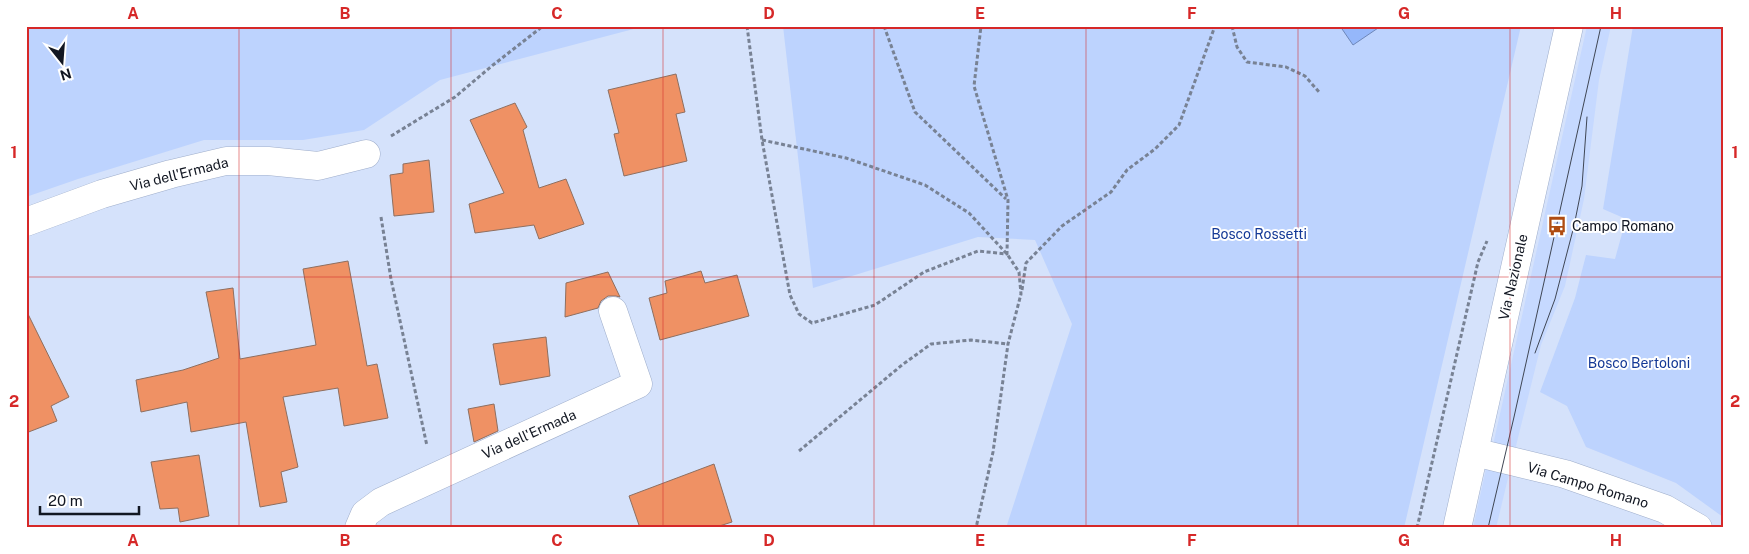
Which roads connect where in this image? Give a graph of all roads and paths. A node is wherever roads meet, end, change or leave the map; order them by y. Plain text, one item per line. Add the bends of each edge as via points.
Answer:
1 (543, 26) edge
2 (747, 26) edge
3 (884, 26) edge
4 (981, 26) edge
5 (1215, 26) edge
6 (1232, 26) edge
7 (1569, 26) edge
8 (1319, 92) dead end
9 (762, 140) junction
10 (366, 154) joint
11 (1008, 200) junction
12 (381, 217) dead end
13 (26, 222) edge
14 (1490, 234) dead end
15 (1008, 254) junction
16 (1021, 294) junction
17 (613, 311) dead end
18 (1008, 344) junction
19 (799, 451) dead end
20 (1474, 452) junction
21 (434, 476) junction
22 (359, 528) edge
23 (976, 528) edge
24 (1417, 528) edge
25 (1457, 528) edge
26 (1698, 528) edge

1 - 10 path via 455,97
2 - 9 path
3 - 11 path via 916,112
4 - 11 path via 974,86
5 - 16 path via 1180,125 1127,170 1111,192 1062,226 1026,263
6 - 8 path via 1237,47 1247,62 1286,67 1305,76
7 - 20 street, Via Nazionale
9 - 15 path via 846,158 925,185 969,213
9 - 15 path via 790,295 799,314 812,323 875,305 924,272 978,251
10 - 13 street, Via dell'Ermada via 318,166 268,160 226,161 102,194
11 - 15 path
12 - 21 path via 398,314
14 - 24 path via 1478,262
15 - 16 path via 1019,272
16 - 18 path
17 - 21 street, Via dell'Ermada via 638,384
18 - 19 path via 971,340 931,344
18 - 23 path via 994,452
20 - 25 street, Via Nazionale
20 - 26 street, Via Campo Romano via 1565,474 1665,509
21 - 22 street, Via dell'Ermada via 381,502 365,514

